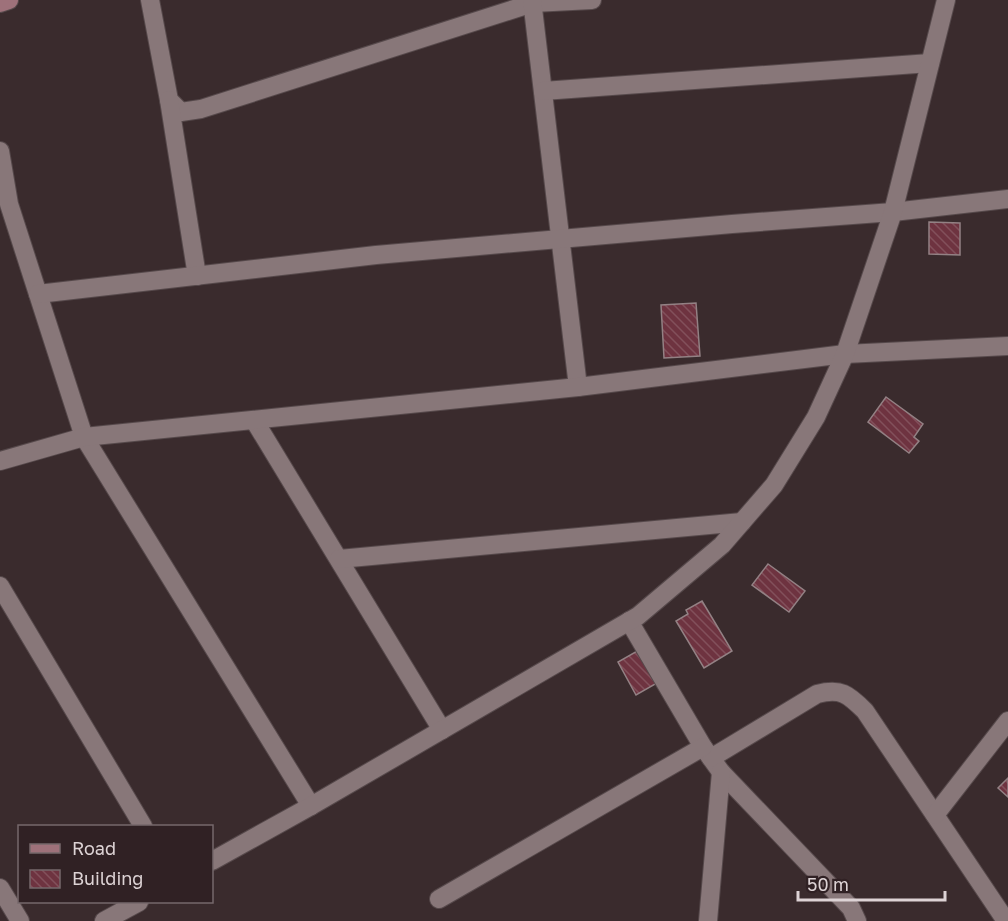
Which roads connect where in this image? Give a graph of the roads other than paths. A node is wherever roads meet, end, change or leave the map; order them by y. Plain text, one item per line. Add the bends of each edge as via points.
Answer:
1 (9, 0) edge
2 (150, 0) edge
3 (592, 0) edge
4 (946, 0) edge
5 (533, 2) edge
6 (0, 3) edge
7 (930, 63) junction
8 (543, 92) junction
9 (169, 100) junction
10 (0, 151) edge
11 (1008, 198) edge
12 (4, 204) edge
13 (893, 212) junction
14 (560, 239) junction
15 (197, 276) junction
16 (38, 294) junction
17 (1008, 346) edge
18 (845, 354) junction
19 (578, 387) junction
20 (254, 420) junction
21 (84, 437) junction
22 (0, 461) edge
23 (742, 522) junction
24 (339, 559) junction
25 (0, 586) edge
26 (629, 621) junction
27 (1008, 721) edge
28 (442, 729) junction
29 (712, 759) junction
30 (311, 806) junction
31 (935, 815) junction
32 (142, 825) edge
33 (213, 860) edge
34 (0, 888) edge
35 (439, 899) dead end
36 (137, 903) edge
37 (1005, 912) edge
38 (20, 921) edge
39 (104, 921) edge
40 (708, 921) edge
41 (857, 921) edge

1 - 6 main road
2 - 9 street
3 - 5 street
4 - 7 street
5 - 8 street
5 - 9 street via 201,109 181,112
7 - 8 street
7 - 13 street
8 - 14 street
9 - 15 street
10 - 12 street
11 - 13 street
12 - 16 street
13 - 14 street
13 - 18 street
14 - 15 street
14 - 19 street
15 - 16 street
16 - 21 street
17 - 18 street
18 - 19 street
18 - 23 street via 810,427 774,485
19 - 20 street
20 - 21 street
20 - 24 street
21 - 22 street
21 - 30 street
23 - 24 street
23 - 26 street via 722,546
24 - 28 street
25 - 32 street
26 - 28 street
26 - 29 street
27 - 31 street
28 - 30 street
29 - 31 street via 817,694 839,692 851,697 865,711
29 - 35 street
29 - 40 street
29 - 41 street via 851,908
30 - 33 street
31 - 37 street
34 - 38 street
36 - 39 street

